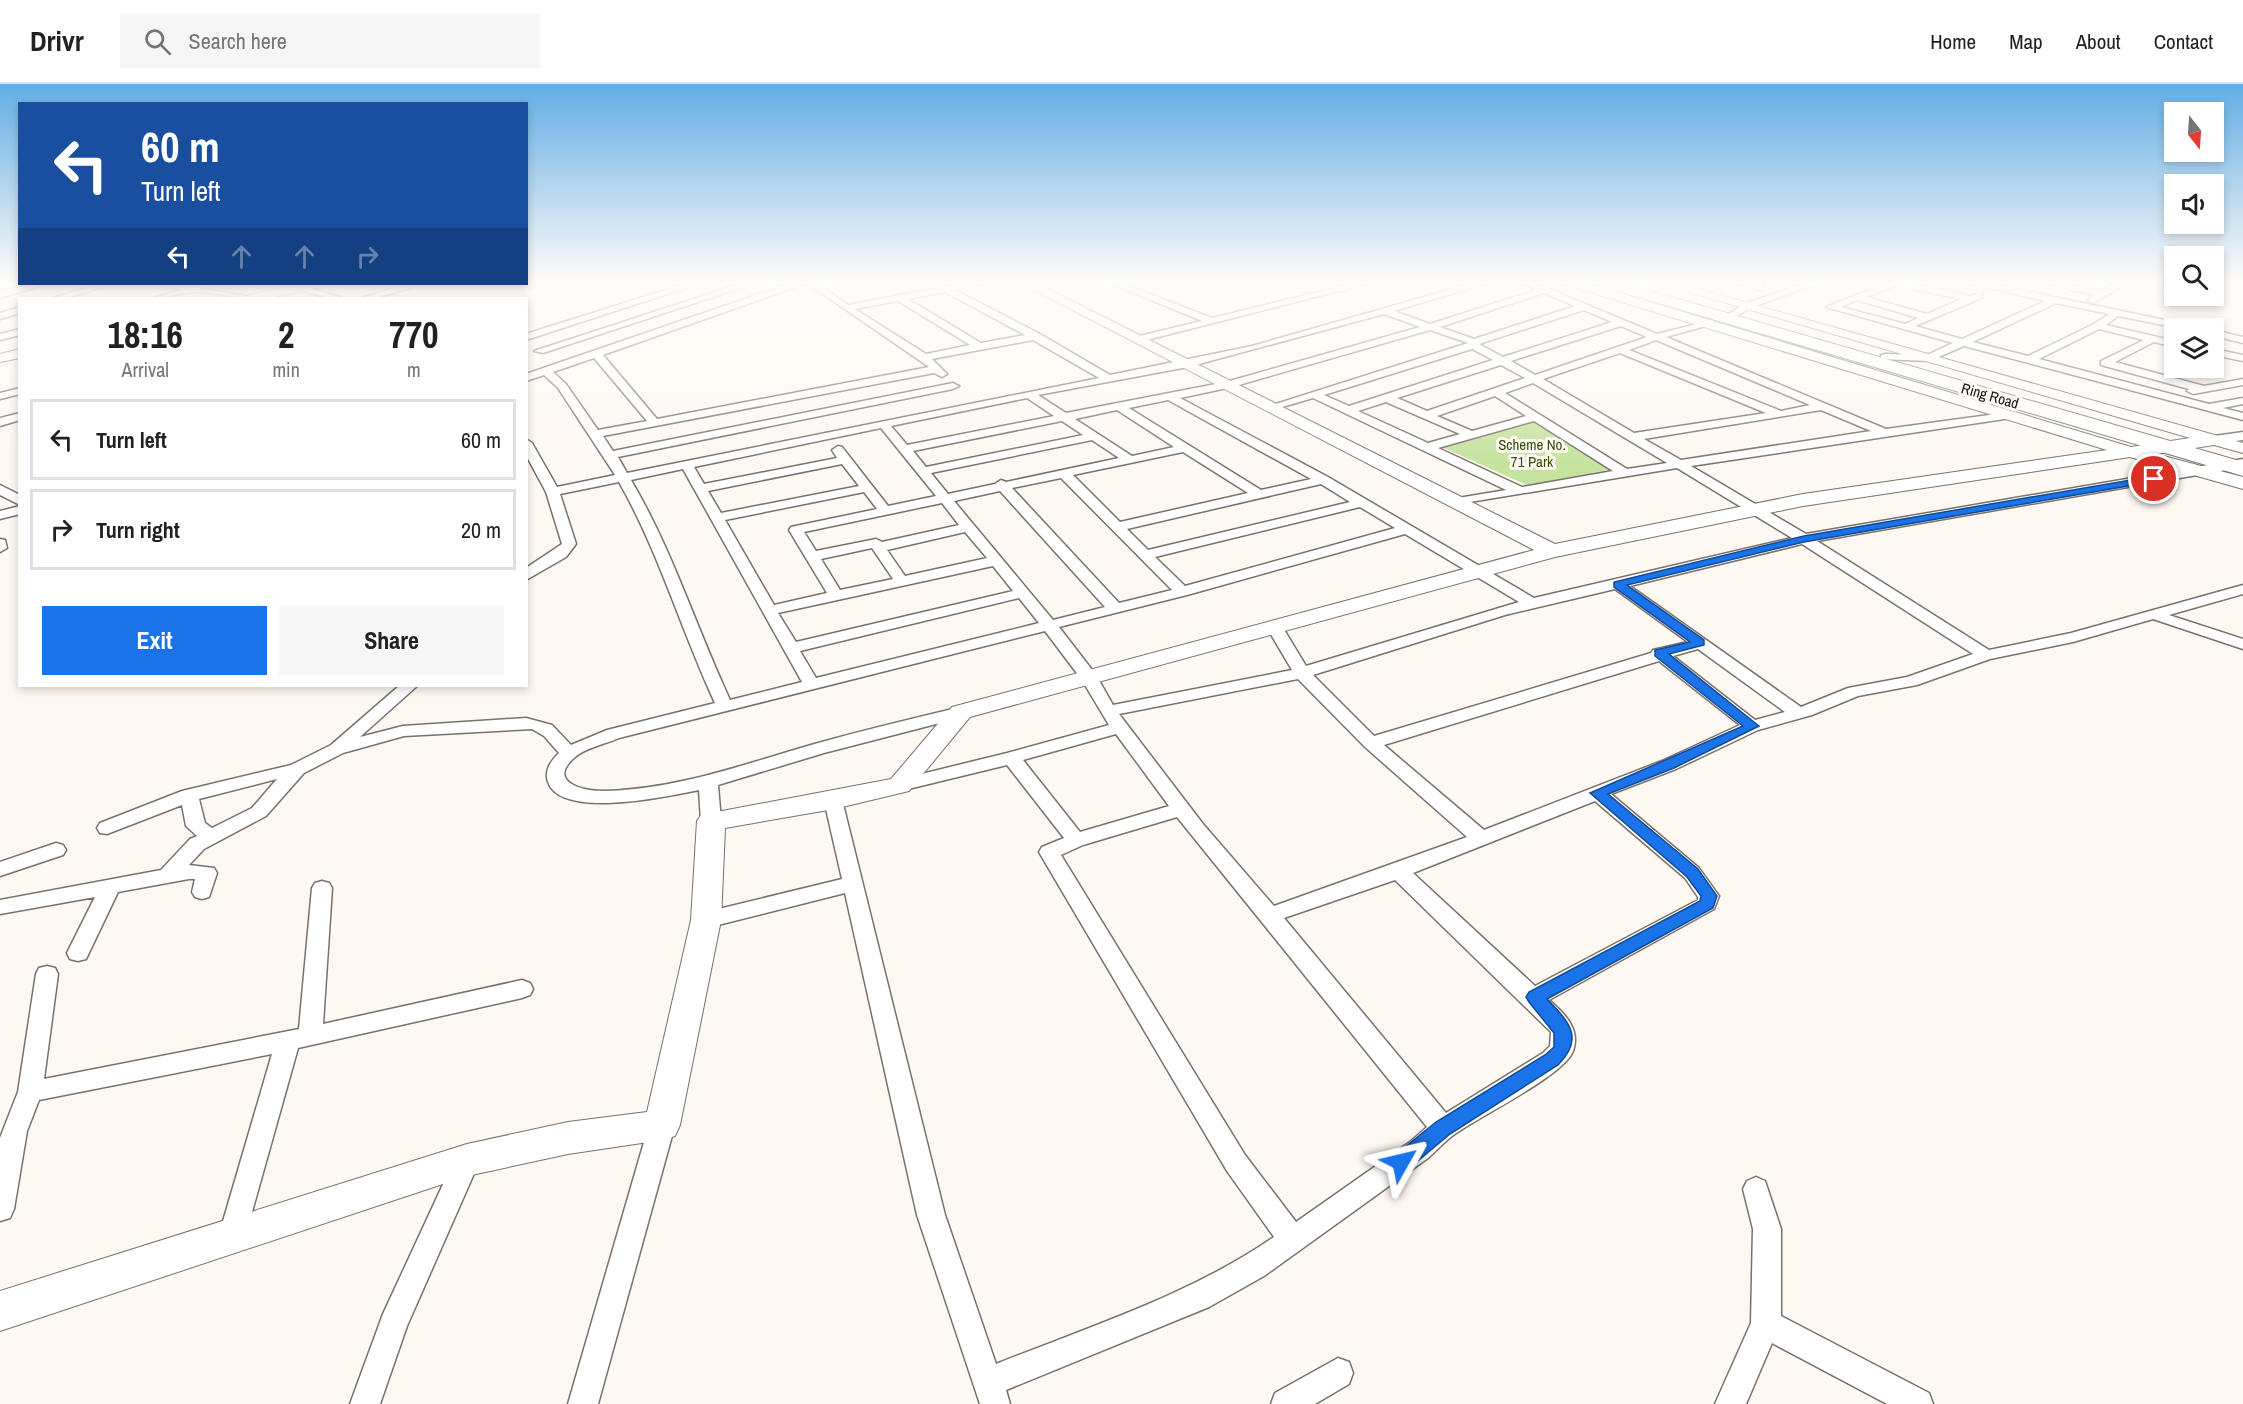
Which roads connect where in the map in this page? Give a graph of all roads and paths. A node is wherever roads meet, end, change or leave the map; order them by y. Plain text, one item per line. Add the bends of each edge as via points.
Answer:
1 (532, 343) edge
2 (566, 343) edge
3 (630, 343) edge
4 (901, 343) edge
5 (972, 343) edge
6 (998, 343) edge
7 (1047, 343) edge
8 (1146, 343) edge
9 (1267, 343) edge
10 (1376, 343) edge
11 (1473, 343) joint
12 (1562, 343) edge
13 (1639, 343) edge
14 (1670, 343) edge
15 (1777, 343) edge
16 (1809, 343) edge
17 (1841, 343) edge
18 (1868, 343) edge
19 (1961, 343) edge
20 (1964, 343) edge
21 (2064, 343) edge
22 (2146, 343) edge
23 (978, 346) junction
24 (1619, 349) junction
25 (539, 351) junction
26 (18, 354) edge
27 (597, 354) junction
28 (2224, 354) edge
29 (924, 357) junction
30 (1885, 357) junction
31 (0, 358) edge
32 (1929, 358) junction
33 (2243, 358) edge
34 (2031, 359) junction
35 (18, 362) edge
36 (1505, 362) junction
37 (1188, 364) junction
38 (0, 367) edge
39 (937, 369) junction
40 (551, 370) junction
41 (528, 377) edge
42 (1535, 379) junction
43 (1110, 380) junction
44 (2243, 382) edge
45 (1228, 385) junction
46 (953, 386) junction
47 (2204, 389) junction
48 (18, 392) edge
49 (1496, 392) junction
50 (1030, 394) junction
51 (1313, 394) junction
52 (0, 396) edge
53 (1168, 396) junction
54 (2164, 396) junction
55 (1386, 398) junction
56 (2243, 402) edge
57 (970, 405) junction
58 (1118, 406) junction
59 (1823, 406) junction
60 (1272, 407) junction
61 (2207, 408) junction
62 (1349, 410) junction
63 (1428, 415) junction
64 (1780, 415) junction
65 (2011, 415) junction
66 (1064, 416) junction
67 (18, 417) edge
68 (1536, 417) junction
69 (2243, 417) edge
70 (0, 422) edge
71 (654, 422) junction
72 (883, 423) junction
73 (1884, 432) junction
74 (595, 434) junction
75 (1468, 434) junction
76 (828, 436) junction
77 (1096, 436) junction
78 (2243, 436) edge
79 (1630, 437) junction
80 (2214, 440) junction
81 (2186, 444) junction
82 (528, 446) edge
83 (2163, 447) junction
84 (1185, 448) junction
85 (1425, 448) junction
86 (2243, 448) edge
87 (904, 450) junction
88 (2130, 452) junction
89 (610, 454) junction
90 (844, 460) junction
91 (1130, 460) junction
92 (1675, 464) junction
93 (2240, 464) edge
94 (687, 466) junction
95 (924, 471) junction
96 (2201, 471) junction
97 (1623, 472) junction
98 (1063, 473) junction
99 (623, 477) junction
100 (1323, 480) junction
101 (2243, 483) edge
102 (799, 484) junction
103 (1001, 484) junction
104 (701, 488) junction
105 (866, 488) junction
106 (0, 489) edge
107 (1520, 491) junction
108 (554, 492) junction
109 (1260, 495) junction
110 (18, 500) edge
111 (944, 500) junction
112 (1457, 502) junction
113 (1361, 503) junction
114 (18, 510) edge
115 (885, 511) junction
116 (1756, 511) junction
117 (0, 515) edge
118 (717, 518) junction
119 (967, 526) junction
120 (1117, 527) junction
121 (1407, 529) junction
122 (1804, 539) junction
123 (0, 543) edge
124 (880, 547) junction
125 (0, 548) edge
126 (1552, 552) junction
127 (1144, 555) junction
128 (813, 556) junction
129 (995, 561) junction
130 (1479, 570) junction
131 (528, 574) edge
132 (902, 582) junction
133 (1618, 584) junction
134 (2243, 589) edge
135 (1182, 592) junction
136 (1022, 593) junction
137 (836, 596) junction
138 (1532, 603) junction
139 (1115, 608) junction
140 (770, 610) junction
141 (2152, 614) junction
142 (1048, 624) junction
143 (1274, 626) junction
144 (1700, 643) junction
145 (2243, 644) edge
146 (791, 648) junction
147 (1659, 653) junction
148 (1986, 655) junction
149 (1302, 673) junction
150 (1090, 679) junction
151 (812, 685) junction
152 (408, 687) edge
153 (724, 705) junction
154 (961, 712) junction
155 (1798, 713) junction
156 (1114, 719) junction
157 (1752, 726) junction
158 (1371, 743) junction
159 (330, 752) junction
160 (568, 753) junction
161 (1011, 758) junction
162 (297, 769) junction
163 (708, 782) junction
164 (900, 785) junction
165 (1598, 793) junction
166 (189, 795) junction
167 (834, 800) junction
168 (1181, 809) junction
169 (711, 820) junction
170 (107, 828) dead end
171 (1482, 839) junction
172 (204, 840) junction
173 (1076, 840) junction
174 (56, 850) dead end
175 (0, 868) edge
176 (174, 868) junction
177 (1398, 871) junction
178 (853, 884) junction
179 (111, 886) junction
180 (322, 888) dead end
181 (202, 892) dead end
182 (0, 907) edge
183 (1270, 915) junction
184 (706, 920) junction
185 (78, 953) dead end
186 (47, 974) dead end
187 (522, 989) dead end
188 (1535, 997) junction
189 (299, 1038) junction
190 (30, 1092) junction
191 (662, 1125) junction
192 (1443, 1128) junction
193 (467, 1160) junction
194 (1756, 1189) dead end
195 (0, 1209) edge
196 (233, 1235) junction
197 (1292, 1239) junction
198 (0, 1311) edge
199 (1766, 1324) junction
200 (1338, 1373) dead end
201 (991, 1394) edge
202 (365, 1404) edge
203 (583, 1404) edge
204 (1286, 1404) edge
205 (1730, 1404) edge
206 (1918, 1404) edge

1 - 25 street
2 - 25 street
3 - 27 street
4 - 29 street
5 - 23 street
6 - 23 street
7 - 43 street
8 - 37 street
9 - 37 street
10 - 45 street
11 - 36 street
11 - 51 street
12 - 36 street
13 - 24 street
14 - 59 street
15 - 65 street
16 - 83 highway, Ring Road
17 - 30 highway, Ring Road
18 - 32 street
19 - 32 street
20 - 34 street
21 - 34 street
22 - 47 street via 2105,363
23 - 29 street
24 - 42 street
24 - 64 street
25 - 40 street
26 - 31 street
27 - 40 street
27 - 71 street
28 - 33 street
29 - 39 street
30 - 32 street
30 - 81 highway, Ring Road
32 - 80 street
34 - 54 street
35 - 38 street
36 - 42 street
36 - 55 street
37 - 43 street
37 - 45 street
39 - 46 street
39 - 71 street
40 - 41 street
40 - 74 street
42 - 49 street
42 - 79 street
43 - 50 street
44 - 47 street
45 - 53 street
45 - 60 street
46 - 57 street
46 - 89 street
47 - 54 street
48 - 52 street
49 - 63 street
49 - 68 street
50 - 57 street
50 - 66 street
51 - 60 street
51 - 62 street
53 - 58 street
53 - 100 street
54 - 61 street
55 - 62 street
55 - 63 street
56 - 61 street
57 - 72 street
58 - 66 street
58 - 84 street
59 - 64 street
59 - 73 street
60 - 112 street
61 - 69 street
62 - 85 street
63 - 75 street
64 - 79 street
65 - 73 street
65 - 88 street
66 - 77 street
66 - 87 street
67 - 70 street
68 - 75 street
68 - 97 street
71 - 74 street
72 - 76 street
72 - 87 street
73 - 92 street
74 - 89 street
75 - 85 street
76 - 90 street
76 - 94 street
77 - 91 street
77 - 95 street
78 - 80 street
79 - 92 street
80 - 81 street
80 - 86 street
81 - 83 street
81 - 93 highway, Ring Road
82 - 108 street
83 - 88 street
83 - 93 highway, Ring Road
84 - 91 street
84 - 109 street
85 - 107 street
87 - 95 street
88 - 96 street
88 - 116 street via 1803,500
89 - 99 street
90 - 102 street
90 - 105 street
91 - 98 street
92 - 97 street
92 - 116 street
93 - 96 street
94 - 99 street
94 - 104 street
95 - 111 street
96 - 101 street
96 - 122 street
97 - 107 street
98 - 103 street
98 - 120 street
99 - 108 street
99 - 153 street via 649,522
100 - 109 street
100 - 113 street
102 - 104 street
102 - 105 street
102 - 118 street
103 - 111 street
103 - 139 street
104 - 118 street
105 - 115 street
106 - 110 street
107 - 112 street
108 - 131 street via 569,544 565,551
109 - 120 street
111 - 115 street
111 - 119 street
112 - 126 street
113 - 121 street
113 - 127 street
114 - 117 street
115 - 128 street via 796,530
116 - 122 street
116 - 126 street
118 - 140 street
119 - 124 street
119 - 129 street
120 - 127 street
121 - 130 street
121 - 135 street
122 - 133 street
122 - 148 street
123 - 125 street
124 - 128 street via 876,543
124 - 132 street
126 - 130 street
127 - 135 street
128 - 137 street
129 - 132 street
129 - 136 street
130 - 138 street
130 - 143 street
132 - 137 street
133 - 138 street
133 - 144 street
134 - 141 street
135 - 139 street
136 - 142 street
136 - 146 street
137 - 140 street
138 - 149 street
139 - 142 street
140 - 146 street
141 - 145 street
141 - 148 street via 2073,637
142 - 150 street
142 - 151 street
143 - 149 street
143 - 150 street
144 - 147 street
144 - 155 street
146 - 151 street
147 - 157 street
147 - 158 street
148 - 155 street via 1911,681 1854,692
149 - 156 street
149 - 158 street
150 - 154 street
150 - 156 street
151 - 153 street
152 - 159 street
153 - 160 street via 613,734
154 - 163 street via 801,753
154 - 164 street
155 - 157 street
156 - 161 street
156 - 168 street
157 - 165 street
158 - 171 street
159 - 160 street via 403,731 526,723 553,730
159 - 162 street
160 - 163 street via 558,765 556,777 559,786 569,793 600,797 649,794
161 - 164 street
161 - 173 street
162 - 166 street
162 - 172 street via 259,812
163 - 169 street
164 - 167 street
165 - 171 street
165 - 188 street via 1692,873 1709,896 1707,904
166 - 170 street
166 - 172 street via 196,826
167 - 169 street
167 - 178 street
168 - 173 street
168 - 183 street
169 - 184 street
171 - 177 street
172 - 176 street
173 - 197 street via 1049,852 1236,1163
174 - 175 street
176 - 179 street
176 - 181 street via 207,873
177 - 183 street
177 - 188 street
178 - 184 street
178 - 201 street via 931,1215
179 - 182 street
179 - 185 street
180 - 189 street
183 - 192 street
184 - 191 street
186 - 190 street
187 - 189 street
188 - 192 street via 1563,1032 1562,1049 1552,1060
189 - 190 street
189 - 196 street
190 - 195 street via 14,1131
191 - 193 street via 568,1138
191 - 203 street
192 - 197 street via 1419,1150
193 - 196 street
193 - 202 street via 393,1324
194 - 199 street via 1767,1229
196 - 198 street
197 - 201 street via 1254,1267 1199,1297
199 - 205 street
199 - 206 street
200 - 204 street

